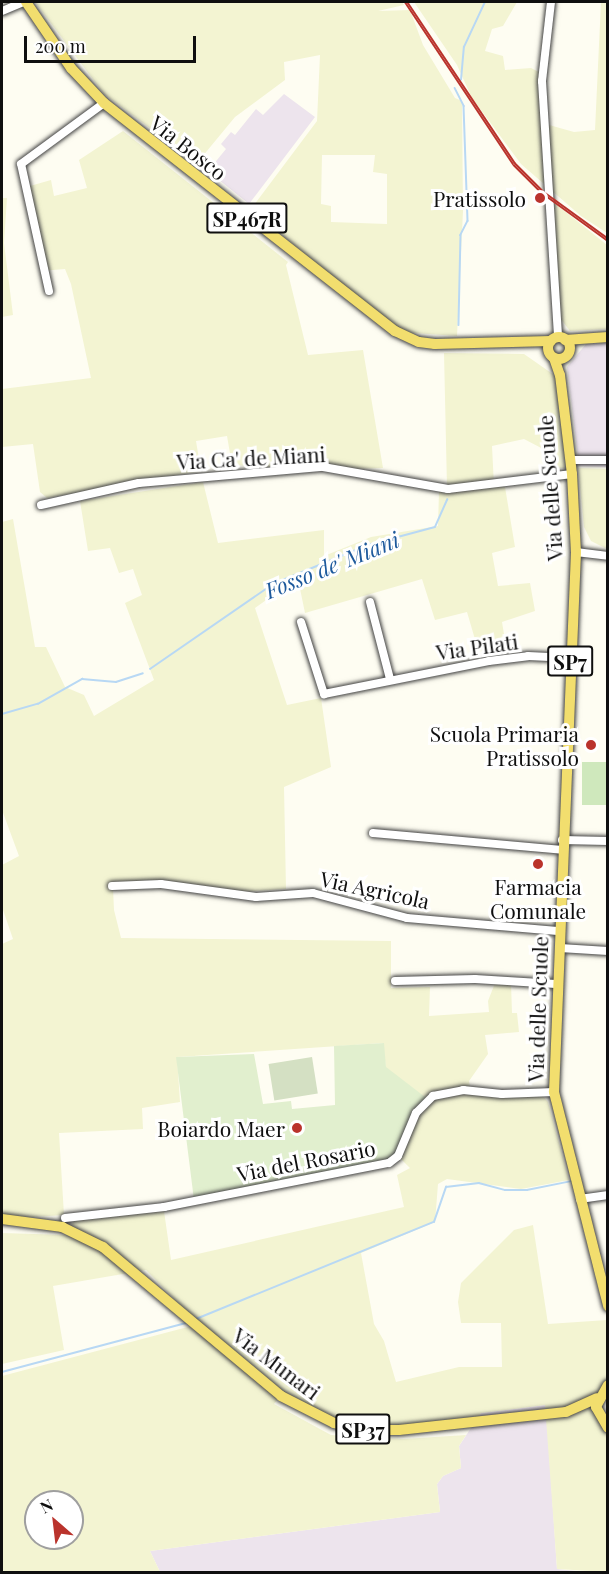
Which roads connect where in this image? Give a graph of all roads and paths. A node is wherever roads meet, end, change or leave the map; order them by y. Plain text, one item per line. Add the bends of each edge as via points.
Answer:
1 (25, 2) edge
2 (552, 2) edge
3 (2, 11) edge
4 (104, 103) junction
5 (49, 291) dead end
6 (608, 337) edge
7 (592, 338) junction
8 (558, 339) junction
9 (518, 343) junction
10 (568, 354) junction
11 (552, 356) junction
12 (560, 375) junction
13 (570, 460) junction
14 (608, 460) edge
15 (572, 474) junction
16 (41, 505) dead end
17 (576, 552) junction
18 (608, 556) edge
19 (369, 602) dead end
20 (302, 622) dead end
21 (570, 658) junction
22 (390, 679) junction
23 (373, 833) dead end
24 (608, 841) edge
25 (562, 845) junction
26 (112, 886) dead end
27 (560, 931) junction
28 (560, 948) junction
29 (608, 951) edge
30 (395, 981) dead end
31 (556, 984) junction
32 (554, 1092) junction
33 (608, 1195) edge
34 (580, 1199) junction
35 (65, 1218) dead end
36 (2, 1220) edge
37 (608, 1306) edge
38 (608, 1385) edge
39 (597, 1398) junction
40 (566, 1412) junction
41 (604, 1424) edge

1 - 3 street
1 - 4 main road, Via Bosco / SP467R via 71,68
2 - 8 street via 542,81
4 - 5 street via 21,164
4 - 9 main road, Via Bosco / SP467R via 395,331 419,342 435,344
6 - 7 main road, Via Bosco / SP467R
7 - 8 main road, Via Bosco / SP467R
7 - 10 main road, Via Bosco / SP467R
8 - 9 main road, Via Bosco / SP467R
8 - 10 main road
8 - 11 main road
9 - 11 main road, Via Bosco / SP467R
10 - 11 main road, Via Bosco / SP467R
10 - 12 main road, Via delle Scuole / SP7
11 - 12 main road, Via delle Scuole / SP7
12 - 13 main road, Via delle Scuole / SP7
13 - 14 street
13 - 15 main road, Via delle Scuole / SP7
15 - 16 street, Via Ca' de Miani via 448,489 323,467 140,483
15 - 17 main road, Via delle Scuole / SP7
17 - 18 street
17 - 21 main road, Via delle Scuole / SP7
19 - 22 street
20 - 22 street, Via Pilati via 324,694
21 - 22 street, Via Pilati via 528,656
21 - 25 main road, Via delle Scuole / SP7
23 - 25 street
24 - 25 street
25 - 27 main road, Via delle Scuole / SP7
26 - 27 street, Via Agricola via 161,884 256,897 313,893 407,918
27 - 28 main road, Via delle Scuole / SP7
28 - 29 street
28 - 31 main road, Via delle Scuole / SP7
30 - 31 street via 475,979
31 - 32 main road, Via delle Scuole / SP7
32 - 34 main road, Via delle Scuole / SP7
32 - 35 street, Via del Rosario via 502,1094 463,1090 433,1096 416,1113 398,1156 389,1163 164,1207
33 - 34 street
34 - 37 main road, Via delle Scuole / SP7
36 - 40 main road, Via Munari / SP37 via 52,1225 90,1239 123,1262 286,1400 315,1416 347,1426 399,1430
38 - 39 main road
39 - 40 main road, Via Munari / SP37
39 - 41 main road
40 - 41 main road, Via Munari / SP37

